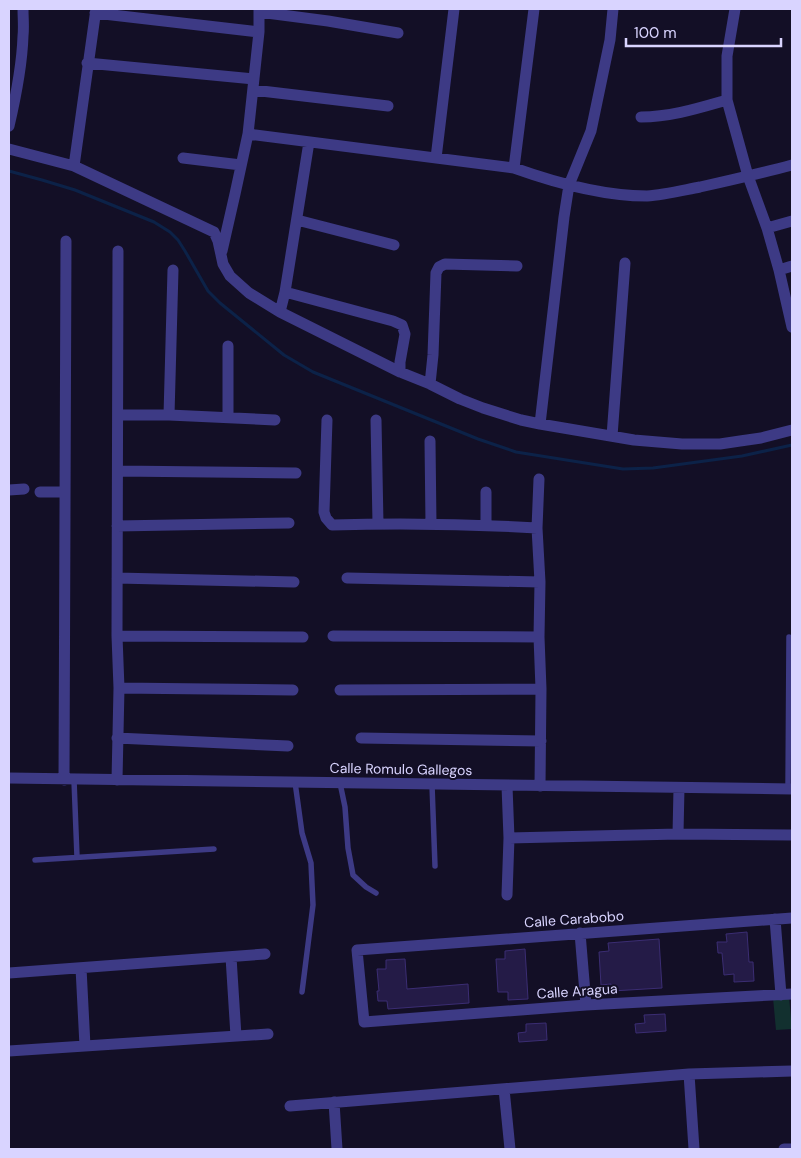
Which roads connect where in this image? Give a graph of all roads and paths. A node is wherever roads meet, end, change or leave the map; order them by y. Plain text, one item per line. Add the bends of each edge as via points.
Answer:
1 (23, 9) edge
2 (454, 9) edge
3 (534, 9) edge
4 (613, 9) edge
5 (736, 9) edge
6 (259, 10) edge
7 (95, 11) edge
8 (259, 32) junction
9 (398, 33) dead end
10 (87, 64) junction
11 (253, 84) junction
12 (728, 100) junction
13 (388, 106) dead end
14 (641, 116) dead end
15 (9, 126) edge
16 (248, 134) junction
17 (310, 142) junction
18 (9, 149) edge
19 (183, 158) dead end
20 (436, 158) junction
21 (241, 165) junction
22 (792, 165) edge
23 (74, 166) junction
24 (514, 168) junction
25 (748, 176) junction
26 (569, 185) junction
27 (297, 220) junction
28 (792, 221) edge
29 (766, 228) junction
30 (66, 241) dead end
31 (394, 245) dead end
32 (118, 251) dead end
33 (221, 255) junction
34 (626, 263) dead end
35 (517, 266) dead end
36 (792, 266) edge
37 (173, 270) dead end
38 (780, 270) junction
39 (285, 292) junction
40 (280, 312) junction
41 (791, 312) edge
42 (792, 327) edge
43 (228, 346) dead end
44 (400, 372) junction
45 (430, 384) junction
46 (118, 415) junction
47 (169, 415) junction
48 (228, 418) junction
49 (275, 420) dead end
50 (327, 420) dead end
51 (376, 420) dead end
52 (540, 424) junction
53 (792, 430) edge
54 (612, 436) junction
55 (430, 441) dead end
56 (118, 471) junction
57 (296, 473) dead end
58 (539, 478) dead end
59 (24, 489) dead end
60 (9, 490) edge
61 (40, 492) dead end
62 (64, 492) junction
63 (486, 492) dead end
64 (289, 523) dead end
65 (378, 524) junction
66 (432, 524) junction
67 (486, 525) junction
68 (118, 526) junction
69 (537, 528) junction
70 (117, 578) junction
71 (347, 578) dead end
72 (294, 582) dead end
73 (540, 582) junction
74 (117, 636) junction
75 (333, 636) dead end
76 (303, 637) dead end
77 (539, 637) junction
78 (789, 637) dead end
79 (119, 688) junction
80 (541, 689) junction
81 (293, 690) dead end
82 (340, 690) dead end
83 (117, 738) junction
84 (361, 738) dead end
85 (541, 741) junction
86 (288, 746) dead end
87 (9, 778) edge
88 (69, 780) junction
89 (117, 780) junction
90 (296, 782) junction
91 (340, 783) junction
92 (432, 784) junction
93 (507, 786) junction
94 (540, 786) junction
95 (679, 788) junction
96 (790, 789) edge
97 (678, 834) junction
98 (792, 835) edge
99 (509, 838) junction
100 (214, 849) dead end
101 (77, 857) junction
102 (35, 860) dead end
103 (435, 866) dead end
104 (376, 893) dead end
105 (507, 895) dead end
106 (792, 918) edge
107 (775, 919) junction
108 (580, 933) junction
109 (265, 954) dead end
110 (231, 957) junction
111 (81, 968) junction
112 (9, 973) edge
113 (302, 992) dead end
114 (787, 994) edge
115 (586, 1005) junction
116 (364, 1022) joint
117 (268, 1034) dead end
118 (236, 1036) junction
119 (85, 1046) junction
120 (9, 1051) edge
121 (792, 1071) edge
122 (689, 1074) junction
123 (504, 1089) junction
124 (334, 1102) junction
125 (290, 1106) dead end
126 (337, 1149) edge
127 (510, 1149) edge
128 (694, 1149) edge
129 (784, 1149) edge
130 (792, 1149) edge

1 - 15 street via 22,56
2 - 20 street
3 - 24 street
4 - 26 street via 610,40 591,131
5 - 12 street via 727,56
6 - 8 street
6 - 9 street
7 - 8 street
7 - 10 street
8 - 11 street
10 - 11 street
10 - 23 street
11 - 13 street
11 - 16 street
12 - 14 street via 673,114
12 - 25 street
16 - 17 street
16 - 21 street
17 - 20 street
17 - 27 street
18 - 23 street
19 - 21 street
20 - 24 street
21 - 33 street
22 - 25 street
23 - 33 street via 214,232
24 - 26 street
25 - 26 street via 649,196 622,195
25 - 29 street
26 - 52 street
27 - 31 street
27 - 39 street
28 - 29 street
29 - 38 street
30 - 62 street
32 - 46 street
33 - 40 street via 230,276 249,294
34 - 54 street
35 - 45 street via 445,264 439,267 436,273
36 - 38 street
37 - 47 street
38 - 41 street
39 - 40 street
39 - 44 street via 402,325 405,334
40 - 44 street
41 - 42 street
43 - 48 street
44 - 45 street
45 - 52 street via 483,408
46 - 47 street
46 - 56 street
47 - 48 street
48 - 49 street
50 - 65 street via 326,518 332,525
51 - 65 street
52 - 54 street
53 - 54 street via 720,444 682,444
55 - 66 street
56 - 57 street
56 - 68 street
58 - 69 street
59 - 60 street
61 - 62 street
62 - 88 street
63 - 67 street
64 - 68 street
65 - 66 street
66 - 67 street
67 - 69 street
68 - 70 street
69 - 73 street
70 - 72 street
70 - 74 street
71 - 73 street
73 - 77 street
74 - 76 street
74 - 79 street
75 - 77 street
77 - 80 street
78 - 96 lane
79 - 81 street
79 - 83 street
80 - 82 street
80 - 85 street
83 - 86 street
83 - 89 street
84 - 85 street
85 - 94 street
87 - 88 street, Calle Romulo Gallegos
88 - 89 street, Calle Romulo Gallegos
88 - 101 lane
89 - 90 street, Calle Romulo Gallegos
90 - 91 street, Calle Romulo Gallegos
90 - 113 lane via 302,833 311,863 313,905
91 - 92 street, Calle Romulo Gallegos
91 - 104 lane via 353,876
92 - 93 street, Calle Romulo Gallegos
92 - 103 lane
93 - 94 street, Calle Romulo Gallegos
93 - 99 street
94 - 95 street, Calle Romulo Gallegos
95 - 96 street, Calle Romulo Gallegos
95 - 97 street
97 - 98 street
97 - 99 street
99 - 105 street
100 - 101 lane
101 - 102 lane
106 - 107 street, Calle Carabobo
107 - 108 street, Calle Carabobo
107 - 114 street
108 - 115 street
108 - 116 street, Calle Carabobo via 357,950
109 - 110 street
110 - 111 street
110 - 118 street
111 - 112 street
111 - 119 street
114 - 115 street, Calle Aragua
115 - 116 street, Calle Aragua
117 - 118 street
118 - 119 street
119 - 120 street
121 - 122 street
122 - 123 street
122 - 128 street
123 - 124 street
123 - 127 street
124 - 125 street
124 - 126 street
129 - 130 street

